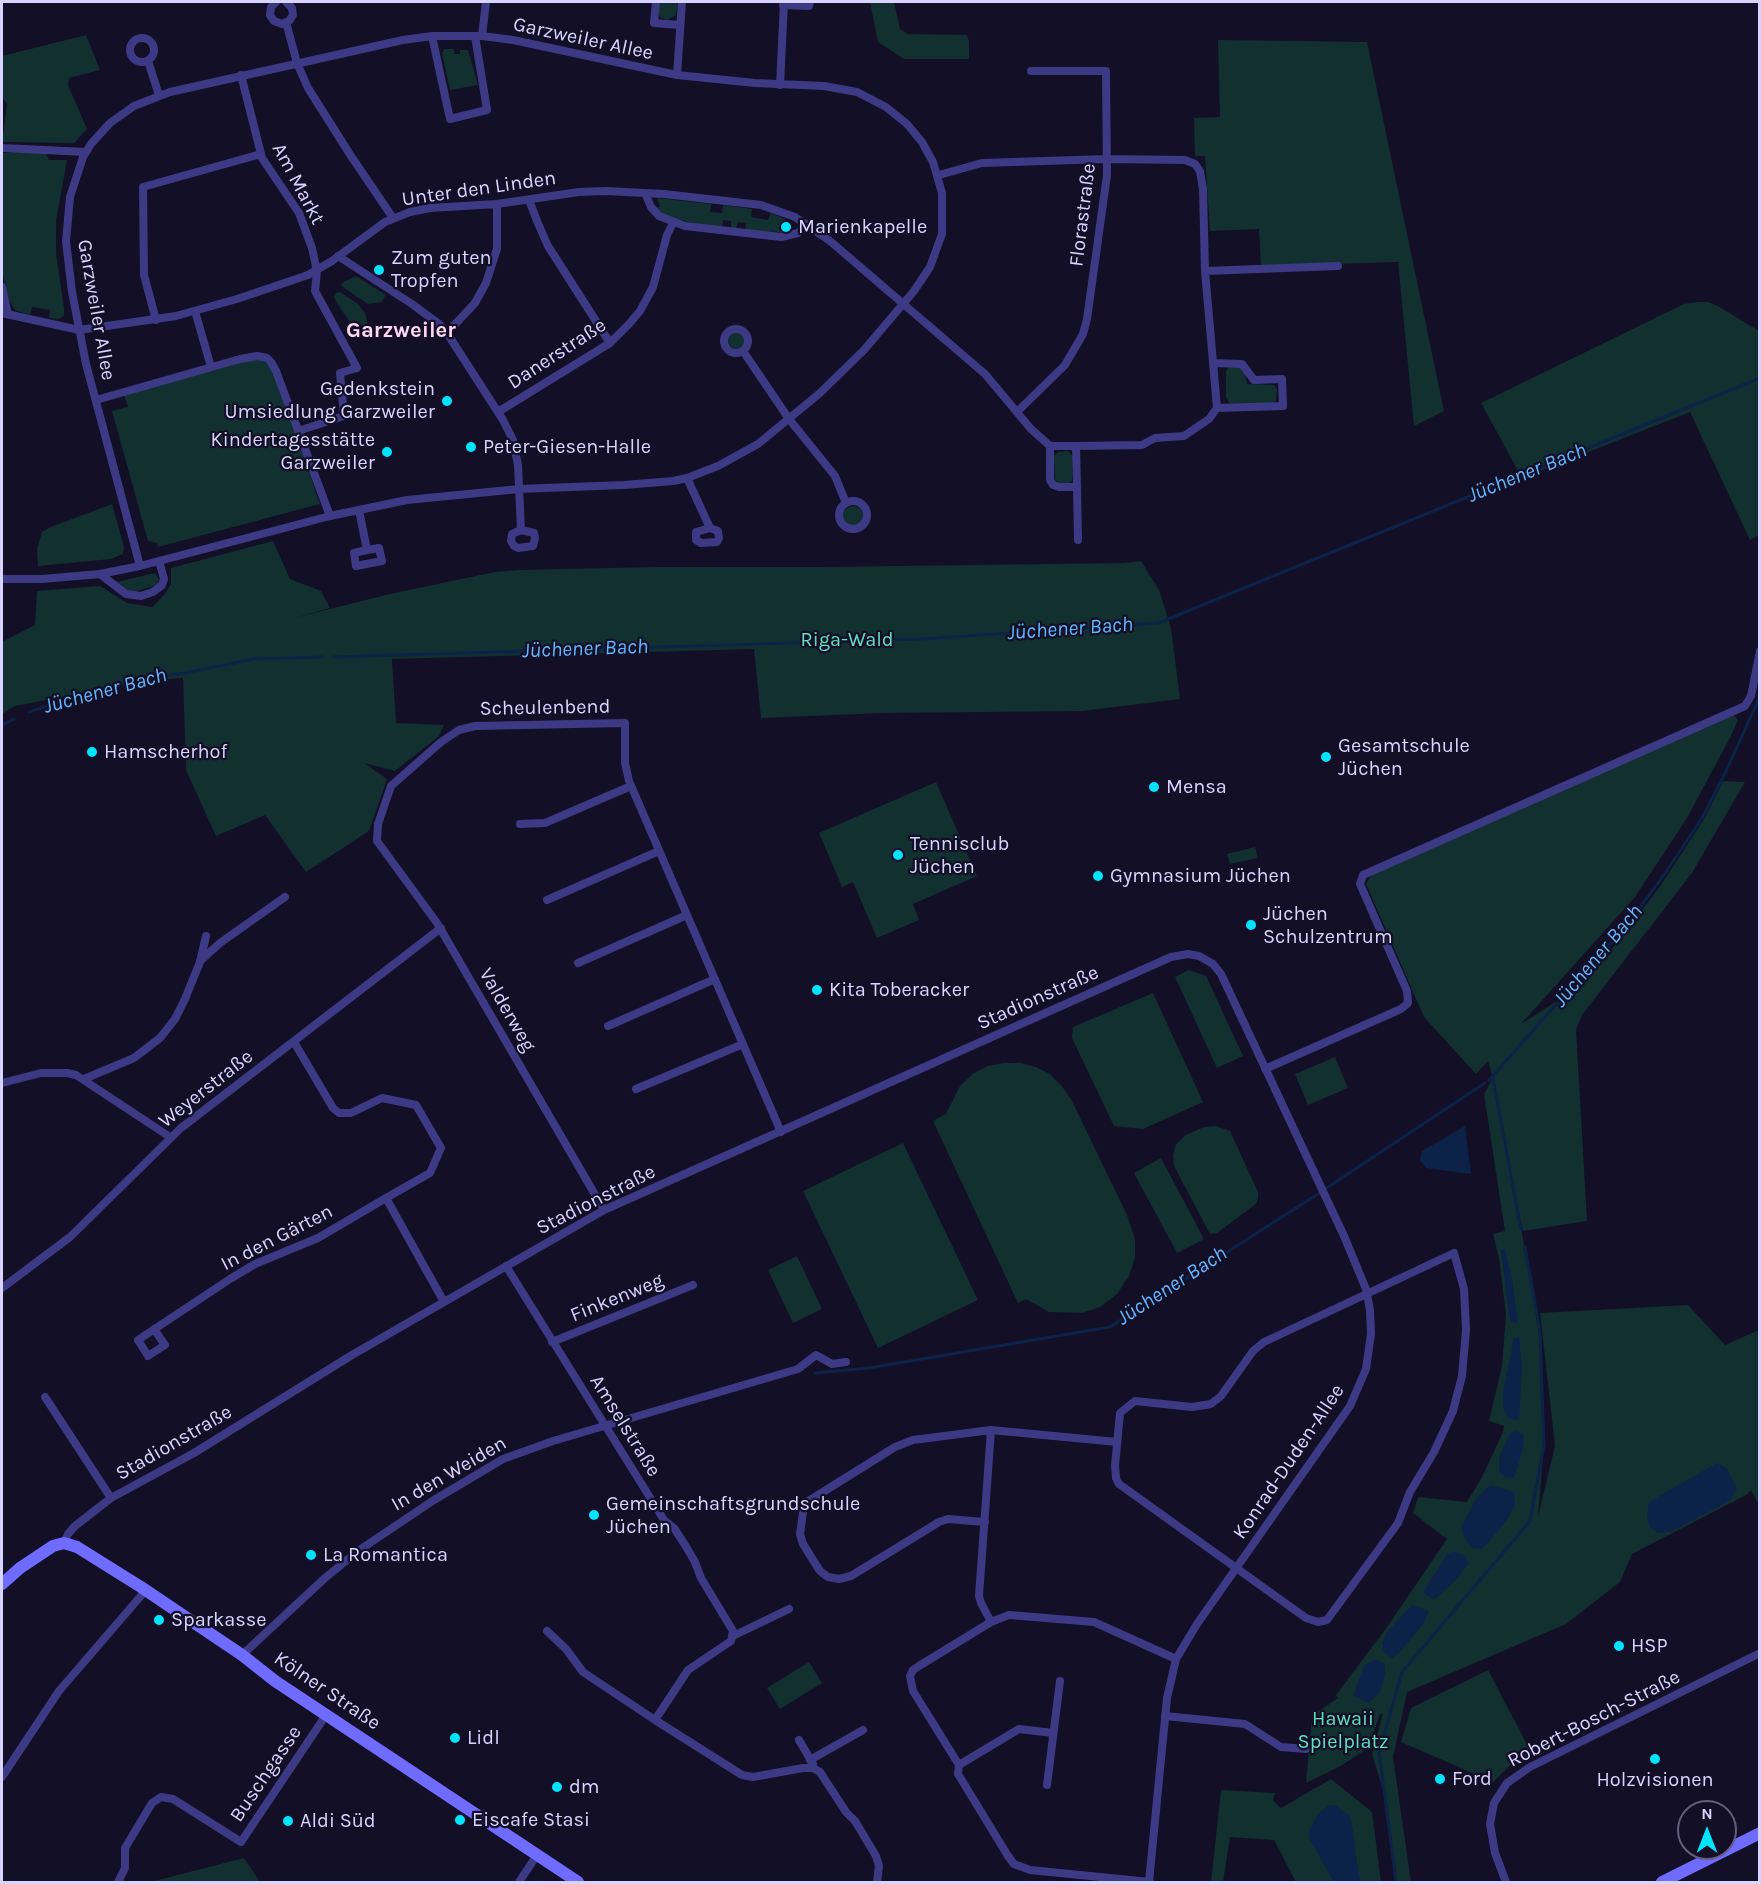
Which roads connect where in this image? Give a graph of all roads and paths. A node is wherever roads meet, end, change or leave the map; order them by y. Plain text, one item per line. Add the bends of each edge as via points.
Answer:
1 (276, 2) edge
2 (286, 2) edge
3 (486, 2) edge
4 (656, 2) edge
5 (682, 2) edge
6 (810, 2) edge
7 (784, 3) edge
8 (286, 22) junction
9 (680, 25) junction
10 (432, 36) junction
11 (478, 36) junction
12 (148, 61) dead end
13 (297, 63) junction
14 (1032, 71) dead end
15 (241, 75) junction
16 (677, 75) junction
17 (780, 85) junction
18 (159, 95) junction
19 (2, 148) edge
20 (86, 152) junction
21 (261, 154) junction
22 (1107, 159) junction
23 (939, 175) junction
24 (645, 193) junction
25 (529, 200) junction
26 (497, 204) junction
27 (393, 218) junction
28 (673, 223) junction
29 (807, 224) junction
30 (338, 256) junction
31 (1338, 266) dead end
32 (317, 271) junction
33 (1205, 271) junction
34 (2, 287) edge
35 (904, 304) junction
36 (195, 311) junction
37 (5, 313) edge
38 (156, 320) junction
39 (79, 330) junction
40 (447, 333) junction
41 (610, 342) junction
42 (743, 351) dead end
43 (1213, 363) junction
44 (211, 367) junction
45 (96, 400) junction
46 (1217, 408) junction
47 (498, 412) junction
48 (1017, 412) junction
49 (789, 419) junction
50 (298, 431) junction
51 (1050, 446) junction
52 (1076, 446) junction
53 (687, 478) junction
54 (1077, 487) junction
55 (519, 489) junction
56 (846, 503) dead end
57 (359, 510) junction
58 (330, 516) junction
59 (710, 528) dead end
60 (521, 530) dead end
61 (1078, 540) dead end
62 (366, 550) dead end
63 (159, 561) junction
64 (140, 566) junction
65 (100, 574) junction
66 (2, 579) edge
67 (1760, 651) edge
68 (631, 786) junction
69 (520, 824) dead end
70 (376, 831) joint
71 (659, 851) junction
72 (285, 897) dead end
73 (547, 900) dead end
74 (687, 915) junction
75 (441, 928) junction
76 (206, 936) dead end
77 (1181, 954) joint
78 (200, 962) junction
79 (578, 963) dead end
80 (715, 980) junction
81 (608, 1026) dead end
82 (294, 1042) junction
83 (742, 1044) junction
84 (1265, 1069) junction
85 (84, 1079) junction
86 (2, 1083) edge
87 (636, 1089) dead end
88 (781, 1132) junction
89 (170, 1137) junction
90 (386, 1198) junction
91 (604, 1210) junction
92 (506, 1266) junction
93 (693, 1285) dead end
94 (2, 1288) edge
95 (1367, 1294) junction
96 (444, 1302) junction
97 (154, 1329) dead end
98 (552, 1342) junction
99 (846, 1362) dead end
100 (45, 1397) dead end
101 (605, 1426) junction
102 (991, 1430) junction
103 (1117, 1442) junction
104 (111, 1497) junction
105 (985, 1522) junction
106 (64, 1543) junction
107 (1236, 1569) junction
108 (2, 1584) edge
109 (146, 1590) junction
110 (789, 1609) dead end
111 (991, 1622) junction
112 (547, 1631) dead end
113 (734, 1636) junction
114 (1760, 1653) edge
115 (242, 1655) junction
116 (1176, 1659) junction
117 (1060, 1681) dead end
118 (326, 1715) junction
119 (1165, 1716) junction
120 (655, 1720) junction
121 (863, 1730) dead end
122 (1053, 1732) junction
123 (799, 1740) dead end
124 (1306, 1749) dead end
125 (810, 1760) junction
126 (959, 1766) junction
127 (816, 1769) junction
128 (2, 1777) edge
129 (1047, 1785) dead end
130 (1760, 1833) edge
131 (537, 1855) junction
132 (118, 1882) edge
133 (519, 1882) edge
134 (578, 1882) edge
135 (877, 1882) edge
136 (1149, 1882) edge
137 (1506, 1882) edge
138 (1662, 1882) edge

1 - 8 street via 270,11 272,18 278,23
2 - 8 street via 293,11
3 - 11 street, Garzweiler Allee
4 - 9 street, Garzweiler Allee via 654,23
5 - 9 street, Garzweiler Allee
6 - 7 street via 809,6
7 - 17 street
8 - 13 street
9 - 16 street, Garzweiler Allee
10 - 11 street, Garzweiler Allee
10 - 11 street, Garzweiler Allee via 450,119 487,111
10 - 13 street, Garzweiler Allee
11 - 16 street, Garzweiler Allee
12 - 18 street
13 - 15 street, Garzweiler Allee
13 - 27 street via 308,88
14 - 22 street, Florastraße via 1106,71
15 - 18 street, Garzweiler Allee
15 - 21 street, Am Markt
16 - 17 street, Garzweiler Allee
17 - 23 street, Garzweiler Allee via 835,87 876,100 916,133
18 - 20 street, Garzweiler Allee via 115,118
19 - 20 street
20 - 39 street, Garzweiler Allee via 73,185 66,241
21 - 32 street, Am Markt via 299,213
21 - 38 street via 143,187 144,275
22 - 23 street via 982,163
22 - 33 street via 1185,160 1198,167 1203,184
22 - 48 street, Florastraße via 1083,334 1065,365
23 - 35 street, Garzweiler Allee via 944,211 939,244 930,267
24 - 25 street, Unter den Linden via 593,191
24 - 28 street via 654,212
24 - 29 street, Unter den Linden via 761,205
25 - 26 street, Unter den Linden
25 - 41 street via 549,246
26 - 27 street, Unter den Linden via 430,208
26 - 40 street via 497,249 486,283 475,303
27 - 30 street, Unter den Linden
28 - 29 street via 776,237 794,235
28 - 41 street, Danerstraße via 648,296 635,318
29 - 35 street, Unter den Linden
30 - 32 street, Unter den Linden
30 - 40 street via 412,304
31 - 33 street
32 - 36 street, Unter den Linden
32 - 50 street, Am Markt via 315,291 357,368 340,373 344,416
33 - 43 street
34 - 37 street
35 - 48 street, Unter den Linden via 979,368
35 - 49 street, Garzweiler Allee via 851,365
36 - 38 street, Unter den Linden
36 - 44 street
37 - 39 street
38 - 39 street, Unter den Linden
39 - 45 street, Garzweiler Allee
40 - 47 street
41 - 47 street, Danerstraße
42 - 49 street
43 - 46 street
43 - 46 street via 1242,364 1256,380 1282,380 1283,406
44 - 45 street
44 - 50 street via 251,357 271,362
45 - 64 street, Garzweiler Allee
46 - 52 street via 1184,436 1155,438 1142,445
47 - 55 street via 515,447
48 - 51 street, Unter den Linden
49 - 53 street, Garzweiler Allee via 733,459
49 - 56 street via 835,477
50 - 58 street
51 - 52 street
51 - 54 street via 1051,483 1055,487
52 - 54 street
53 - 55 street, Garzweiler Allee
53 - 59 street
54 - 61 street
55 - 57 street, Garzweiler Allee via 426,498
55 - 60 street
57 - 58 street, Garzweiler Allee
57 - 62 street
58 - 63 street, Garzweiler Allee
63 - 64 street, Garzweiler Allee
63 - 65 street via 164,576 162,585 141,596 123,592
64 - 65 street, Garzweiler Allee
65 - 66 street, Garzweiler Allee
67 - 84 street via 1748,703 1365,874 1360,884 1407,991 1408,1003
68 - 69 street via 545,823
68 - 70 street, Scheulenbend via 625,763 625,723 475,726 459,730 441,742 395,781 386,796
68 - 71 street
70 - 75 street, Valderweg via 380,848
71 - 73 street
71 - 74 street
72 - 78 street via 214,947
74 - 79 street
74 - 80 street
75 - 82 street, Weyerstraße
75 - 91 street, Valderweg
76 - 78 street
77 - 84 street, Konrad-Duden-Allee via 1199,956 1215,966
77 - 88 street, Stadionstraße
78 - 85 street via 175,1019 155,1043 127,1062
80 - 81 street
80 - 83 street
82 - 89 street, Weyerstraße
82 - 90 street, In den Gärten via 339,1113 351,1113 382,1098 416,1105 441,1148 430,1173
83 - 87 street
83 - 88 street
84 - 95 street, Konrad-Duden-Allee via 1320,1183
85 - 86 street via 54,1072
85 - 89 street
88 - 91 street, Stadionstraße
89 - 94 street, Weyerstraße via 70,1237
90 - 96 street
90 - 97 street, In den Gärten via 318,1238 242,1271
91 - 92 street, Stadionstraße
92 - 96 street, Stadionstraße
92 - 98 street, Amselstraße
93 - 98 street, Finkenweg
95 - 103 street via 1259,1346 1211,1404 1192,1407 1135,1401 1120,1413
95 - 107 street, Konrad-Duden-Allee via 1370,1340 1356,1396
95 - 107 street via 1454,1253 1464,1288 1466,1336 1461,1384 1446,1429 1395,1527 1327,1620 1306,1618
96 - 104 street, Stadionstraße via 194,1453
98 - 101 street, Amselstraße
99 - 101 street, In den Weiden via 832,1364 816,1355 798,1369
100 - 104 street
101 - 113 street, Amselstraße via 664,1520 692,1556
101 - 115 street, In den Weiden via 516,1453 442,1494 348,1559
102 - 103 street
102 - 105 street
102 - 105 street via 913,1440 895,1447 807,1502 800,1534 820,1571 838,1579 851,1576 939,1522
103 - 107 street via 1115,1470 1122,1487
104 - 106 street, Stadionstraße via 75,1526
105 - 111 street via 980,1599
106 - 108 main road via 50,1547
106 - 109 main road, Kölner Straße via 81,1549
107 - 116 street, Konrad-Duden-Allee
109 - 115 main road, Kölner Straße
109 - 128 street via 59,1691
110 - 113 street
111 - 116 street via 1013,1615 1094,1622
111 - 126 street via 919,1666 910,1676 913,1691
112 - 120 street via 566,1648 583,1672
113 - 120 street via 688,1670
114 - 137 street, Robert-Bosch-Straße via 1530,1767 1507,1783 1494,1803 1490,1824
115 - 118 main road, Kölner Straße
116 - 119 street, Konrad-Duden-Allee
117 - 122 street
118 - 131 main road, Kölner Straße
118 - 132 street, Buschgasse via 241,1842 170,1797 159,1798 125,1848 125,1868
119 - 124 street via 1245,1724 1281,1747
119 - 136 street, Konrad-Duden-Allee
120 - 127 street via 742,1776
121 - 125 street
122 - 126 street via 1019,1729
122 - 129 street
123 - 125 street
125 - 127 street
126 - 136 street via 958,1774 1008,1856 1019,1866
127 - 135 street via 876,1856
130 - 138 main road
131 - 133 street
131 - 134 main road, Kölner Straße

